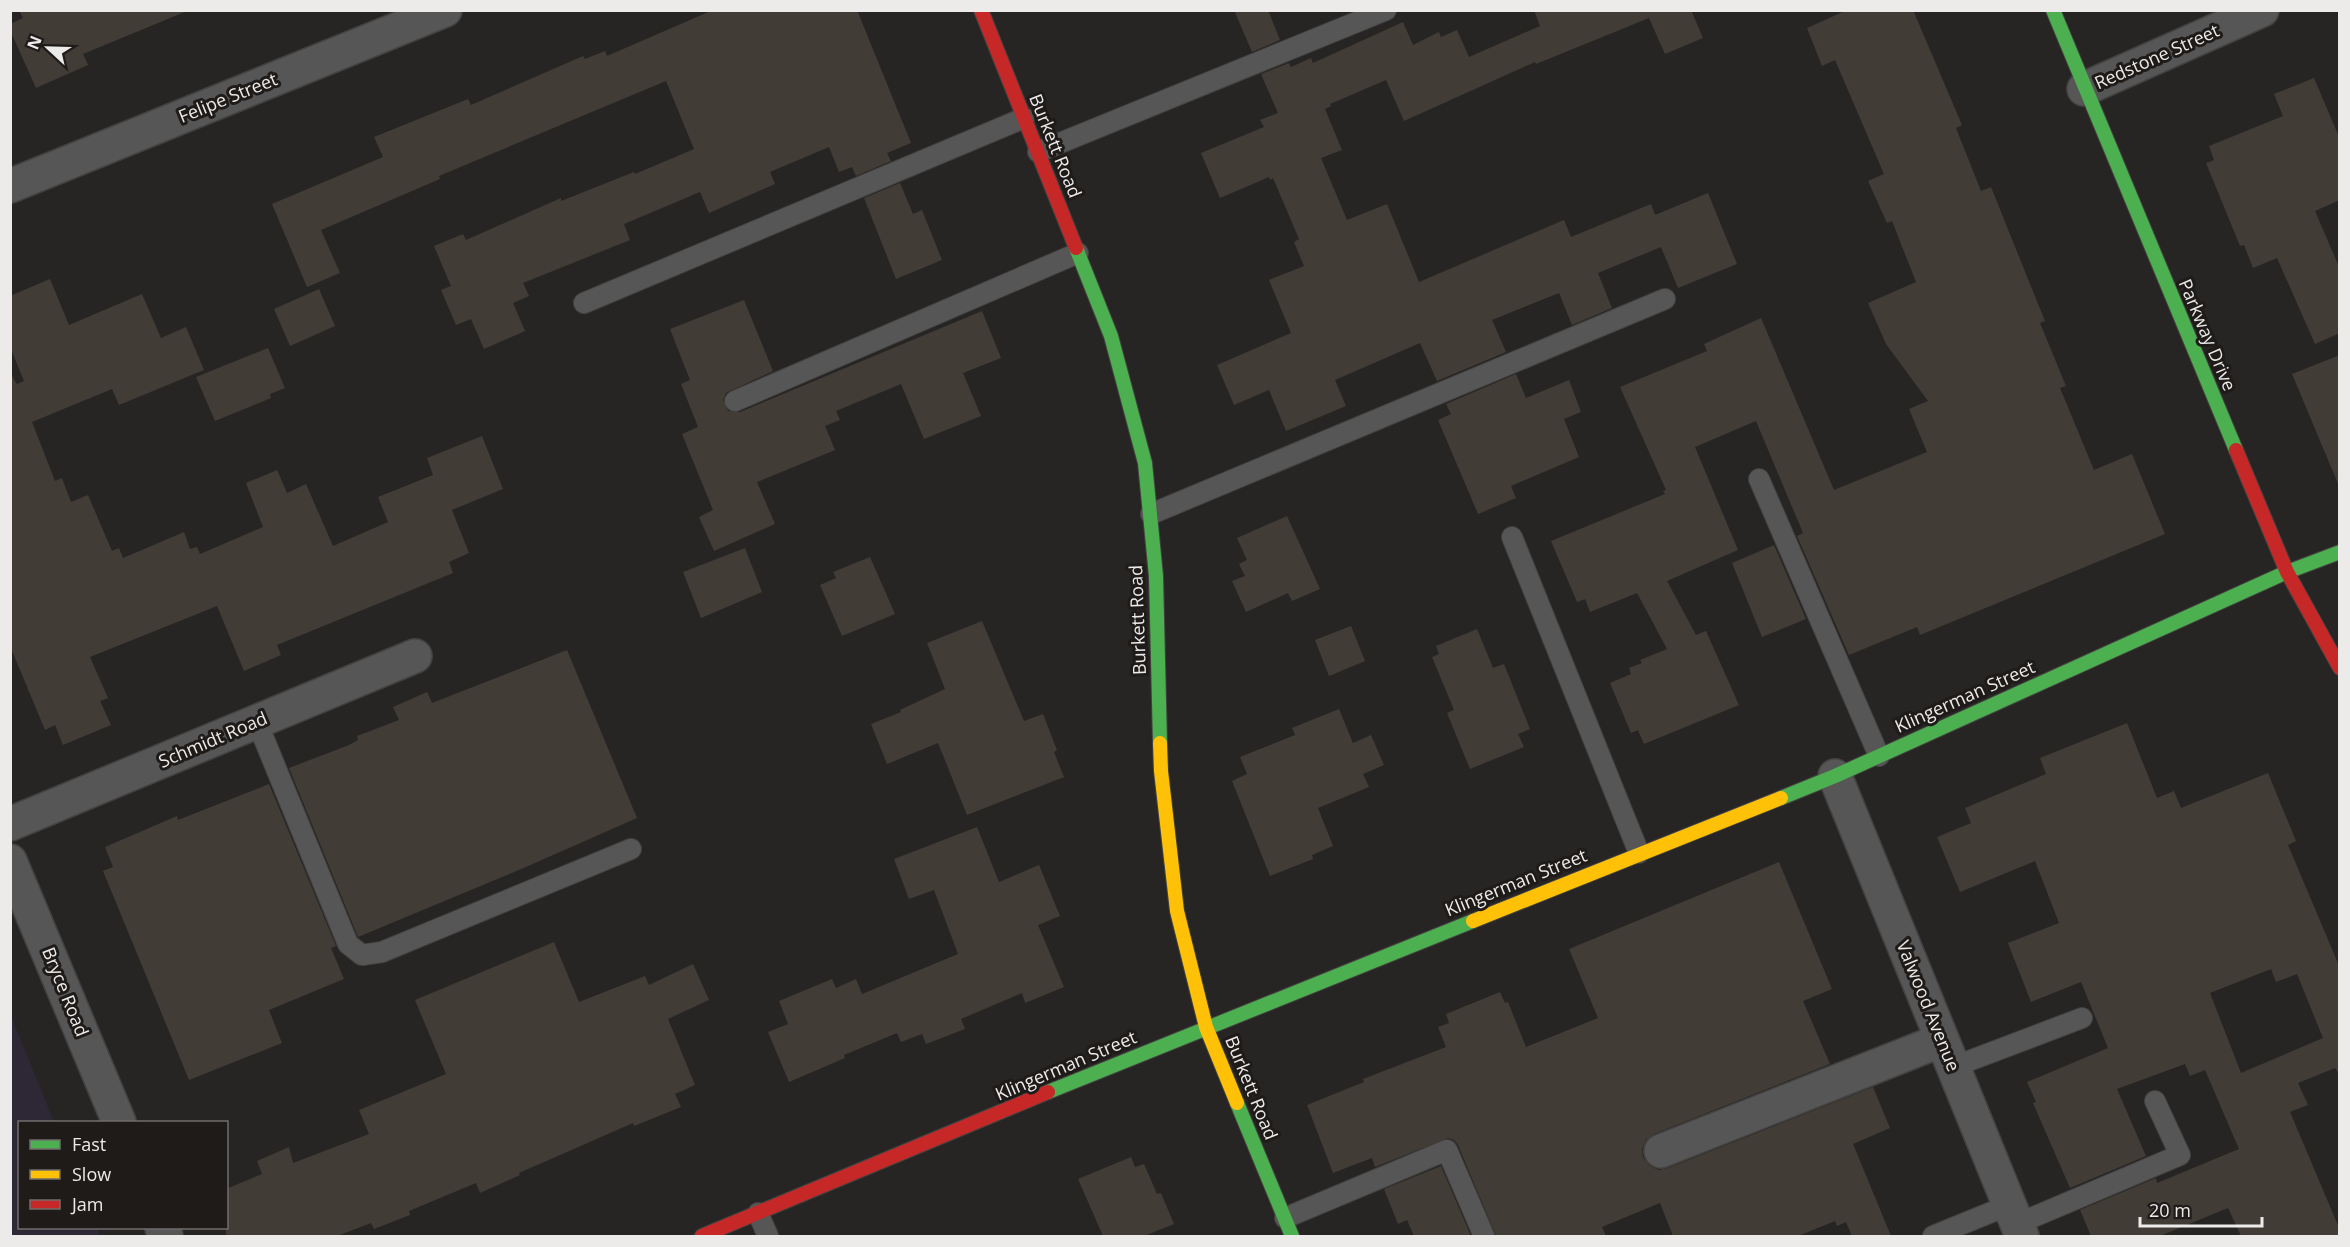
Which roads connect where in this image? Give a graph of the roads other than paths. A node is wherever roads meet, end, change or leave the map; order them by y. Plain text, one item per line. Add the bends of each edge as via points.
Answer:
1 (445, 10) edge
2 (981, 10) edge
3 (1386, 10) edge
4 (2053, 10) edge
5 (2262, 10) edge
6 (2084, 89) junction
7 (1024, 118) junction
8 (1038, 152) junction
9 (10, 186) edge
10 (1078, 253) junction
11 (1665, 299) dead end
12 (584, 303) dead end
13 (735, 401) dead end
14 (1759, 479) dead end
15 (1150, 514) junction
16 (1512, 537) dead end
17 (2340, 552) edge
18 (2287, 572) junction
19 (415, 656) dead end
20 (2340, 668) edge
21 (257, 722) junction
22 (1879, 756) junction
23 (1835, 776) junction
24 (10, 824) edge
25 (631, 849) dead end
26 (1639, 853) junction
27 (10, 861) edge
28 (2082, 1018) dead end
29 (1206, 1027) junction
30 (1947, 1053) junction
31 (2156, 1101) dead end
32 (118, 1121) edge
33 (1661, 1151) dead end
34 (758, 1213) junction
35 (2016, 1222) edge
36 (1289, 1227) edge
37 (702, 1236) edge
38 (768, 1236) edge
39 (1484, 1236) edge
40 (1933, 1236) edge

1 - 9 street, Felipe Street
2 - 7 street, Burkett Road
3 - 8 lane
4 - 6 street, Parkway Drive
5 - 6 street, Redstone Street
6 - 18 street, Parkway Drive
7 - 8 street, Burkett Road
7 - 12 lane
8 - 10 street, Burkett Road
10 - 13 lane
10 - 15 street, Burkett Road via 1112,336 1145,464
11 - 15 lane
14 - 22 lane
15 - 29 street, Burkett Road via 1156,576 1161,771 1177,911
16 - 26 lane
17 - 18 street, Klingerman Street
18 - 20 street, Parkway Drive
18 - 22 street, Klingerman Street
19 - 21 street, Schmidt Road
21 - 24 street, Schmidt Road
21 - 25 lane via 348,944 362,955 382,952
22 - 23 street, Klingerman Street
23 - 26 street, Klingerman Street
23 - 30 street, Valwood Avenue
26 - 29 street, Klingerman Street
27 - 32 street, Bryce Road
28 - 30 lane
29 - 34 street, Klingerman Street
29 - 36 street, Burkett Road
30 - 33 street
30 - 35 street, Valwood Avenue
31 - 35 lane via 2180,1155
34 - 37 street, Klingerman Street
34 - 38 lane
35 - 40 lane
36 - 39 lane via 1447,1150

